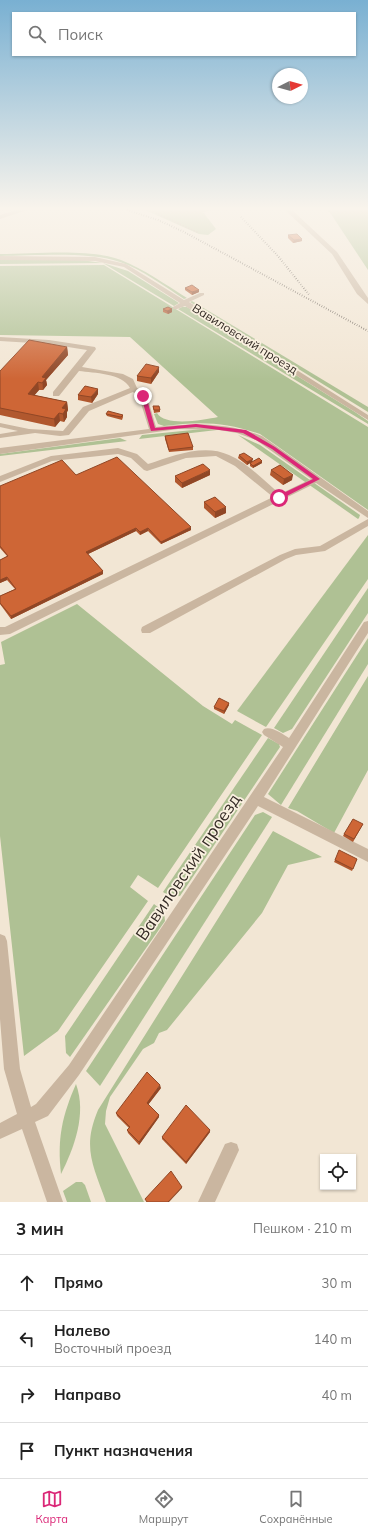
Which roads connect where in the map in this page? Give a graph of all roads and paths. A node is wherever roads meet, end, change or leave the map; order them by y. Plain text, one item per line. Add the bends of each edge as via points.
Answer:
1 (123, 266) edge
2 (344, 266) edge
3 (202, 294) dead end
4 (185, 302) junction
5 (368, 302) edge
6 (175, 308) dead end
7 (0, 339) edge
8 (77, 368) junction
9 (134, 389) junction
10 (56, 394) dead end
11 (368, 418) edge
12 (0, 425) edge
13 (153, 430) junction
14 (28, 433) junction
15 (0, 436) edge
16 (29, 447) junction
17 (0, 451) edge
18 (0, 479) edge
19 (317, 479) junction
20 (279, 498) junction
21 (368, 515) edge
22 (368, 522) edge
23 (368, 625) edge
24 (146, 630) dead end
25 (0, 631) edge
26 (268, 732) dead end
27 (290, 744) junction
28 (256, 799) junction
29 (368, 856) edge
30 (0, 940) edge
31 (26, 1118) junction
32 (0, 1131) edge
33 (231, 1150) dead end
34 (55, 1202) edge
35 (206, 1202) edge

1 - 4 street, Вавиловский проезд via 134,270
2 - 5 street via 362,297
3 - 4 street
4 - 6 street
4 - 11 street, Вавиловский проезд
7 - 8 street via 49,342 92,349
8 - 9 street via 125,378
8 - 10 street
9 - 13 street via 143,396
9 - 14 street via 86,409 66,433
12 - 14 street via 25,430
13 - 16 street
13 - 19 street via 196,426 244,431 269,445
14 - 15 street
14 - 16 street
16 - 17 street
18 - 20 street via 51,459 118,451 134,456 147,468 178,457 213,453 228,458
19 - 20 street
19 - 21 street
20 - 25 street
22 - 24 street via 322,549 295,552 283,557
23 - 27 street, Вавиловский проезд
26 - 27 street
27 - 28 street, Вавиловский проезд
28 - 29 street
28 - 31 street, Вавиловский проезд via 74,1070 42,1110
30 - 31 street via 12,1069
31 - 32 street, Вавиловский проезд
31 - 34 street
33 - 35 street

